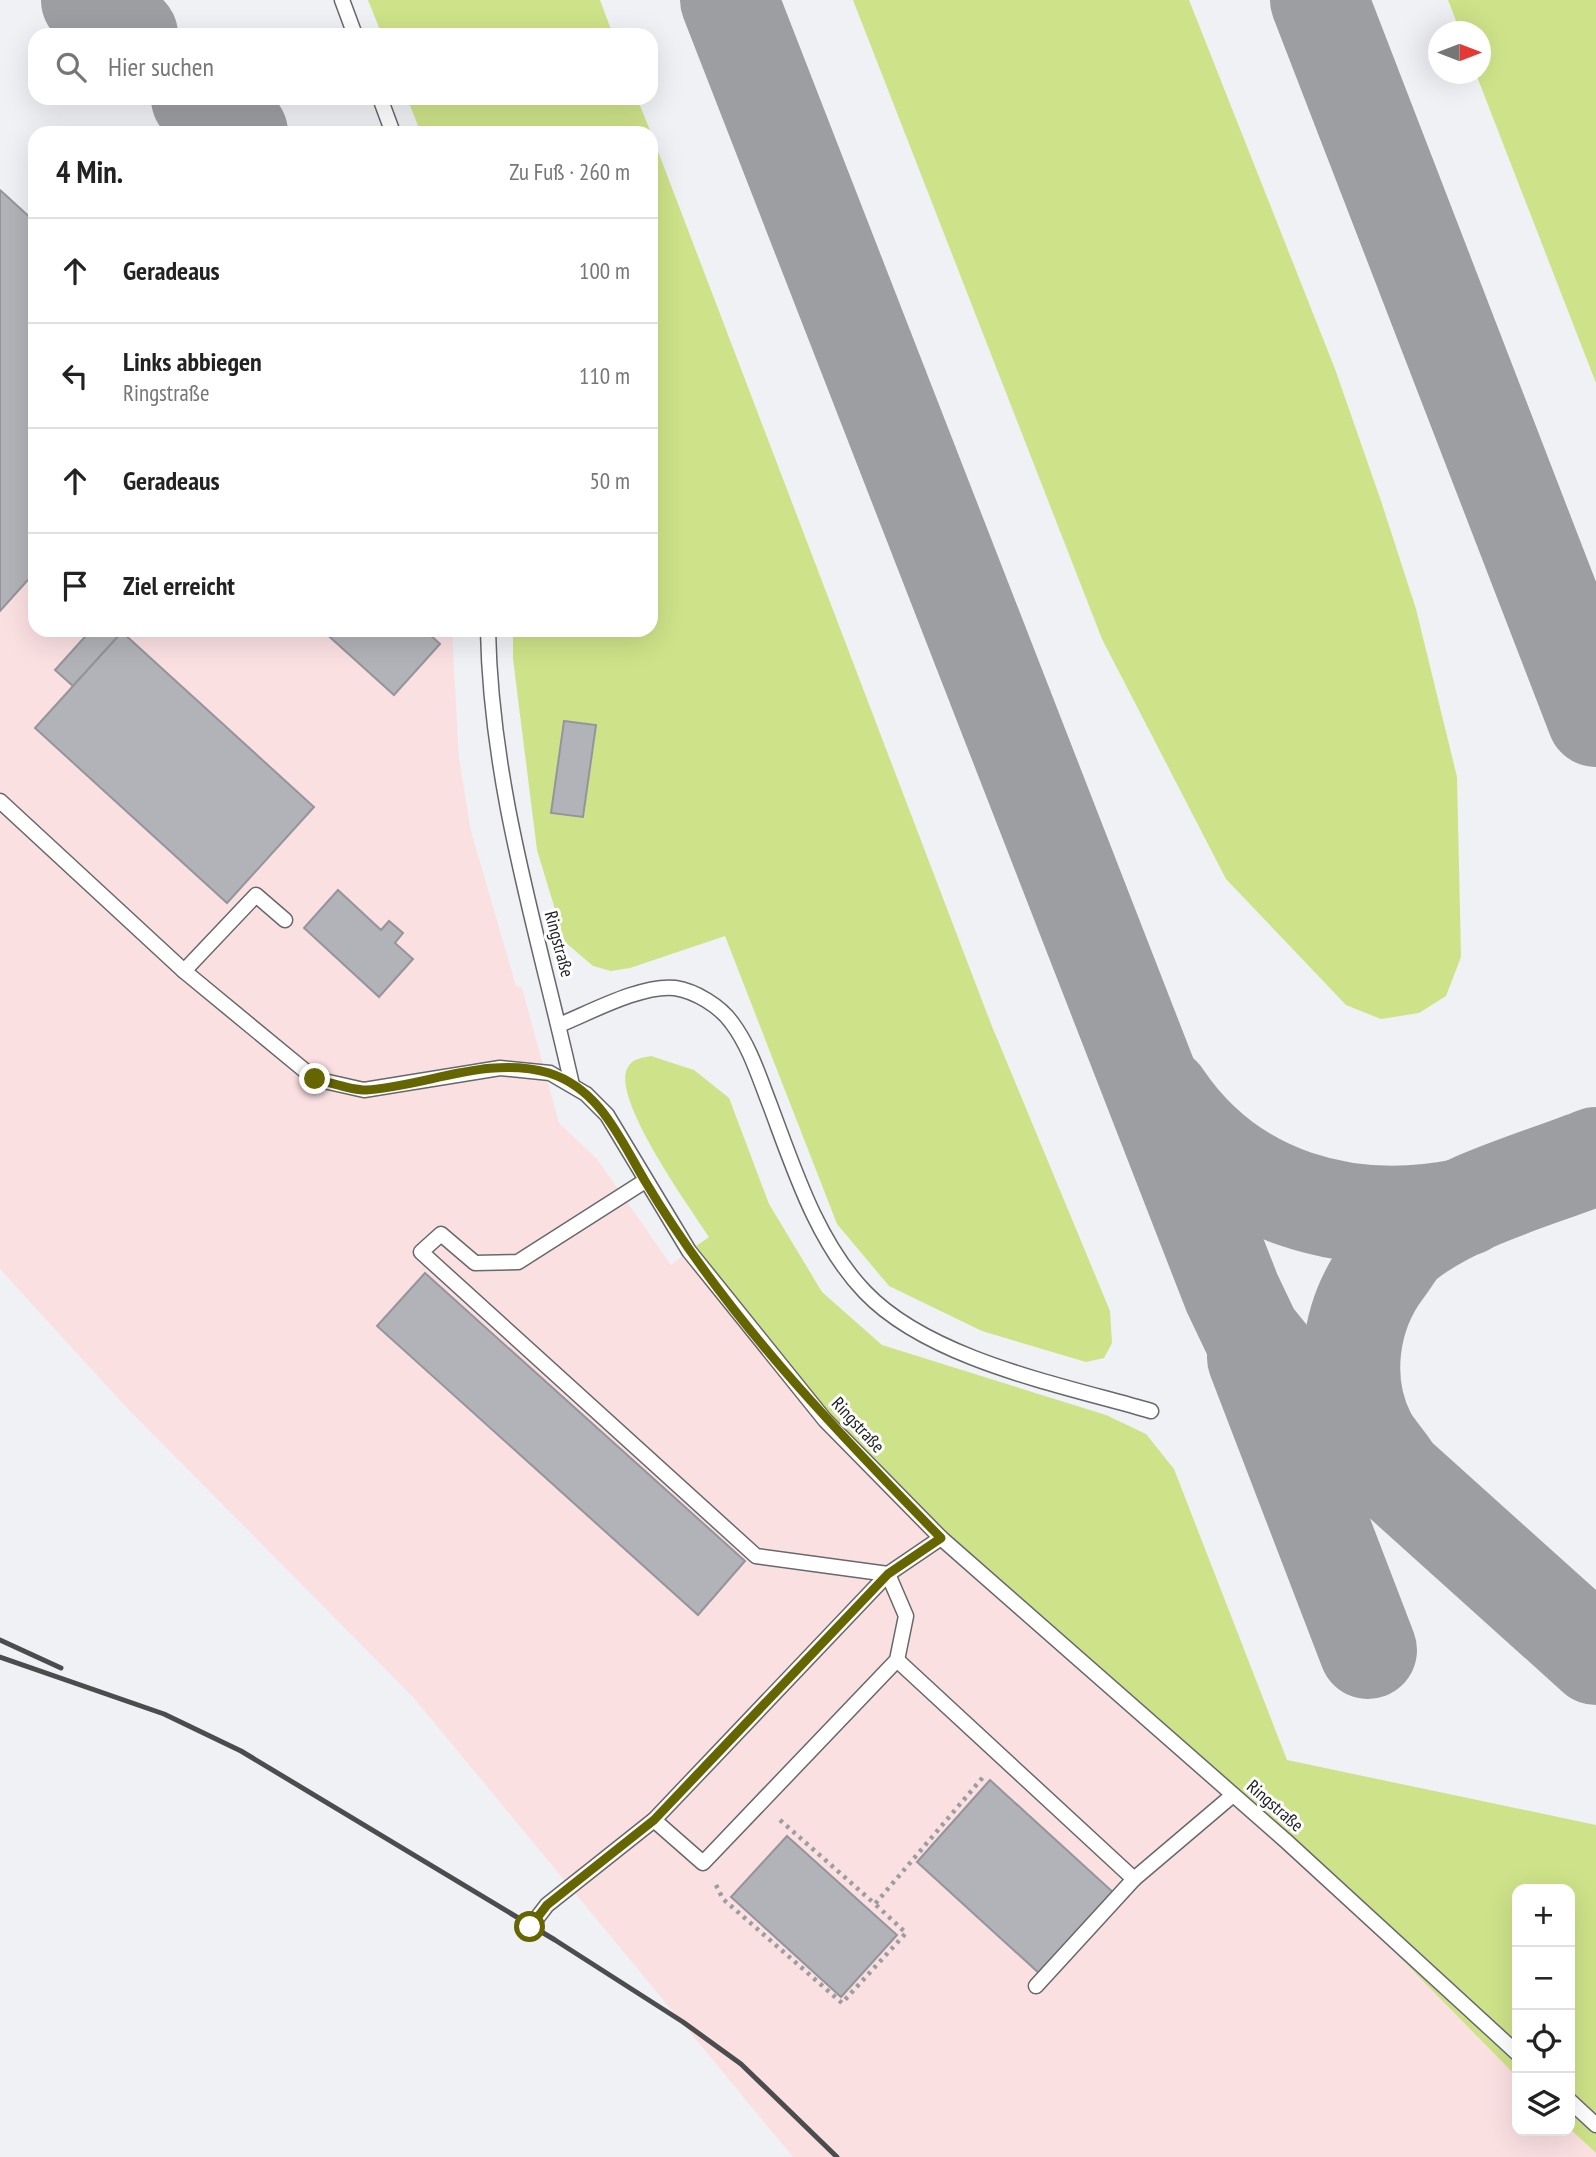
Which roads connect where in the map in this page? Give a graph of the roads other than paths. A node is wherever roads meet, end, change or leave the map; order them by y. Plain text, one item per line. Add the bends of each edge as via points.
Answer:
1 (342, 0) edge
2 (352, 28) edge
3 (383, 105) edge
4 (390, 126) edge
5 (488, 637) edge
6 (0, 801) edge
7 (285, 920) dead end
8 (184, 971) junction
9 (559, 1025) junction
10 (572, 1085) junction
11 (645, 1181) junction
12 (1151, 1411) dead end
13 (941, 1538) junction
14 (888, 1574) junction
15 (897, 1660) junction
16 (1233, 1795) junction
17 (654, 1820) junction
18 (1134, 1880) junction
19 (530, 1927) dead end
20 (1036, 1986) dead end
21 (1512, 2048) edge
22 (1575, 2105) edge
23 (1596, 2124) edge

1 - 2 lane
3 - 4 lane
5 - 9 lane, Ringstraße via 489,694 499,771
6 - 8 lane
7 - 8 lane via 256,895
8 - 10 lane via 315,1079 364,1090 500,1068 550,1073
9 - 10 lane, Ringstraße
9 - 12 lane via 649,991 675,988 713,1003 732,1022 751,1056 825,1238 865,1292 915,1332 973,1357
10 - 11 lane, Ringstraße via 607,1115
11 - 13 lane, Ringstraße via 689,1251 825,1420
11 - 14 lane via 518,1262 475,1263 441,1234 421,1252 756,1556
13 - 14 lane
13 - 16 lane, Ringstraße
14 - 15 lane via 906,1616
14 - 17 lane
15 - 17 lane via 703,1863
15 - 18 lane
16 - 18 lane
16 - 21 lane, Ringstraße
17 - 19 lane via 547,1905
18 - 20 lane
22 - 23 lane

